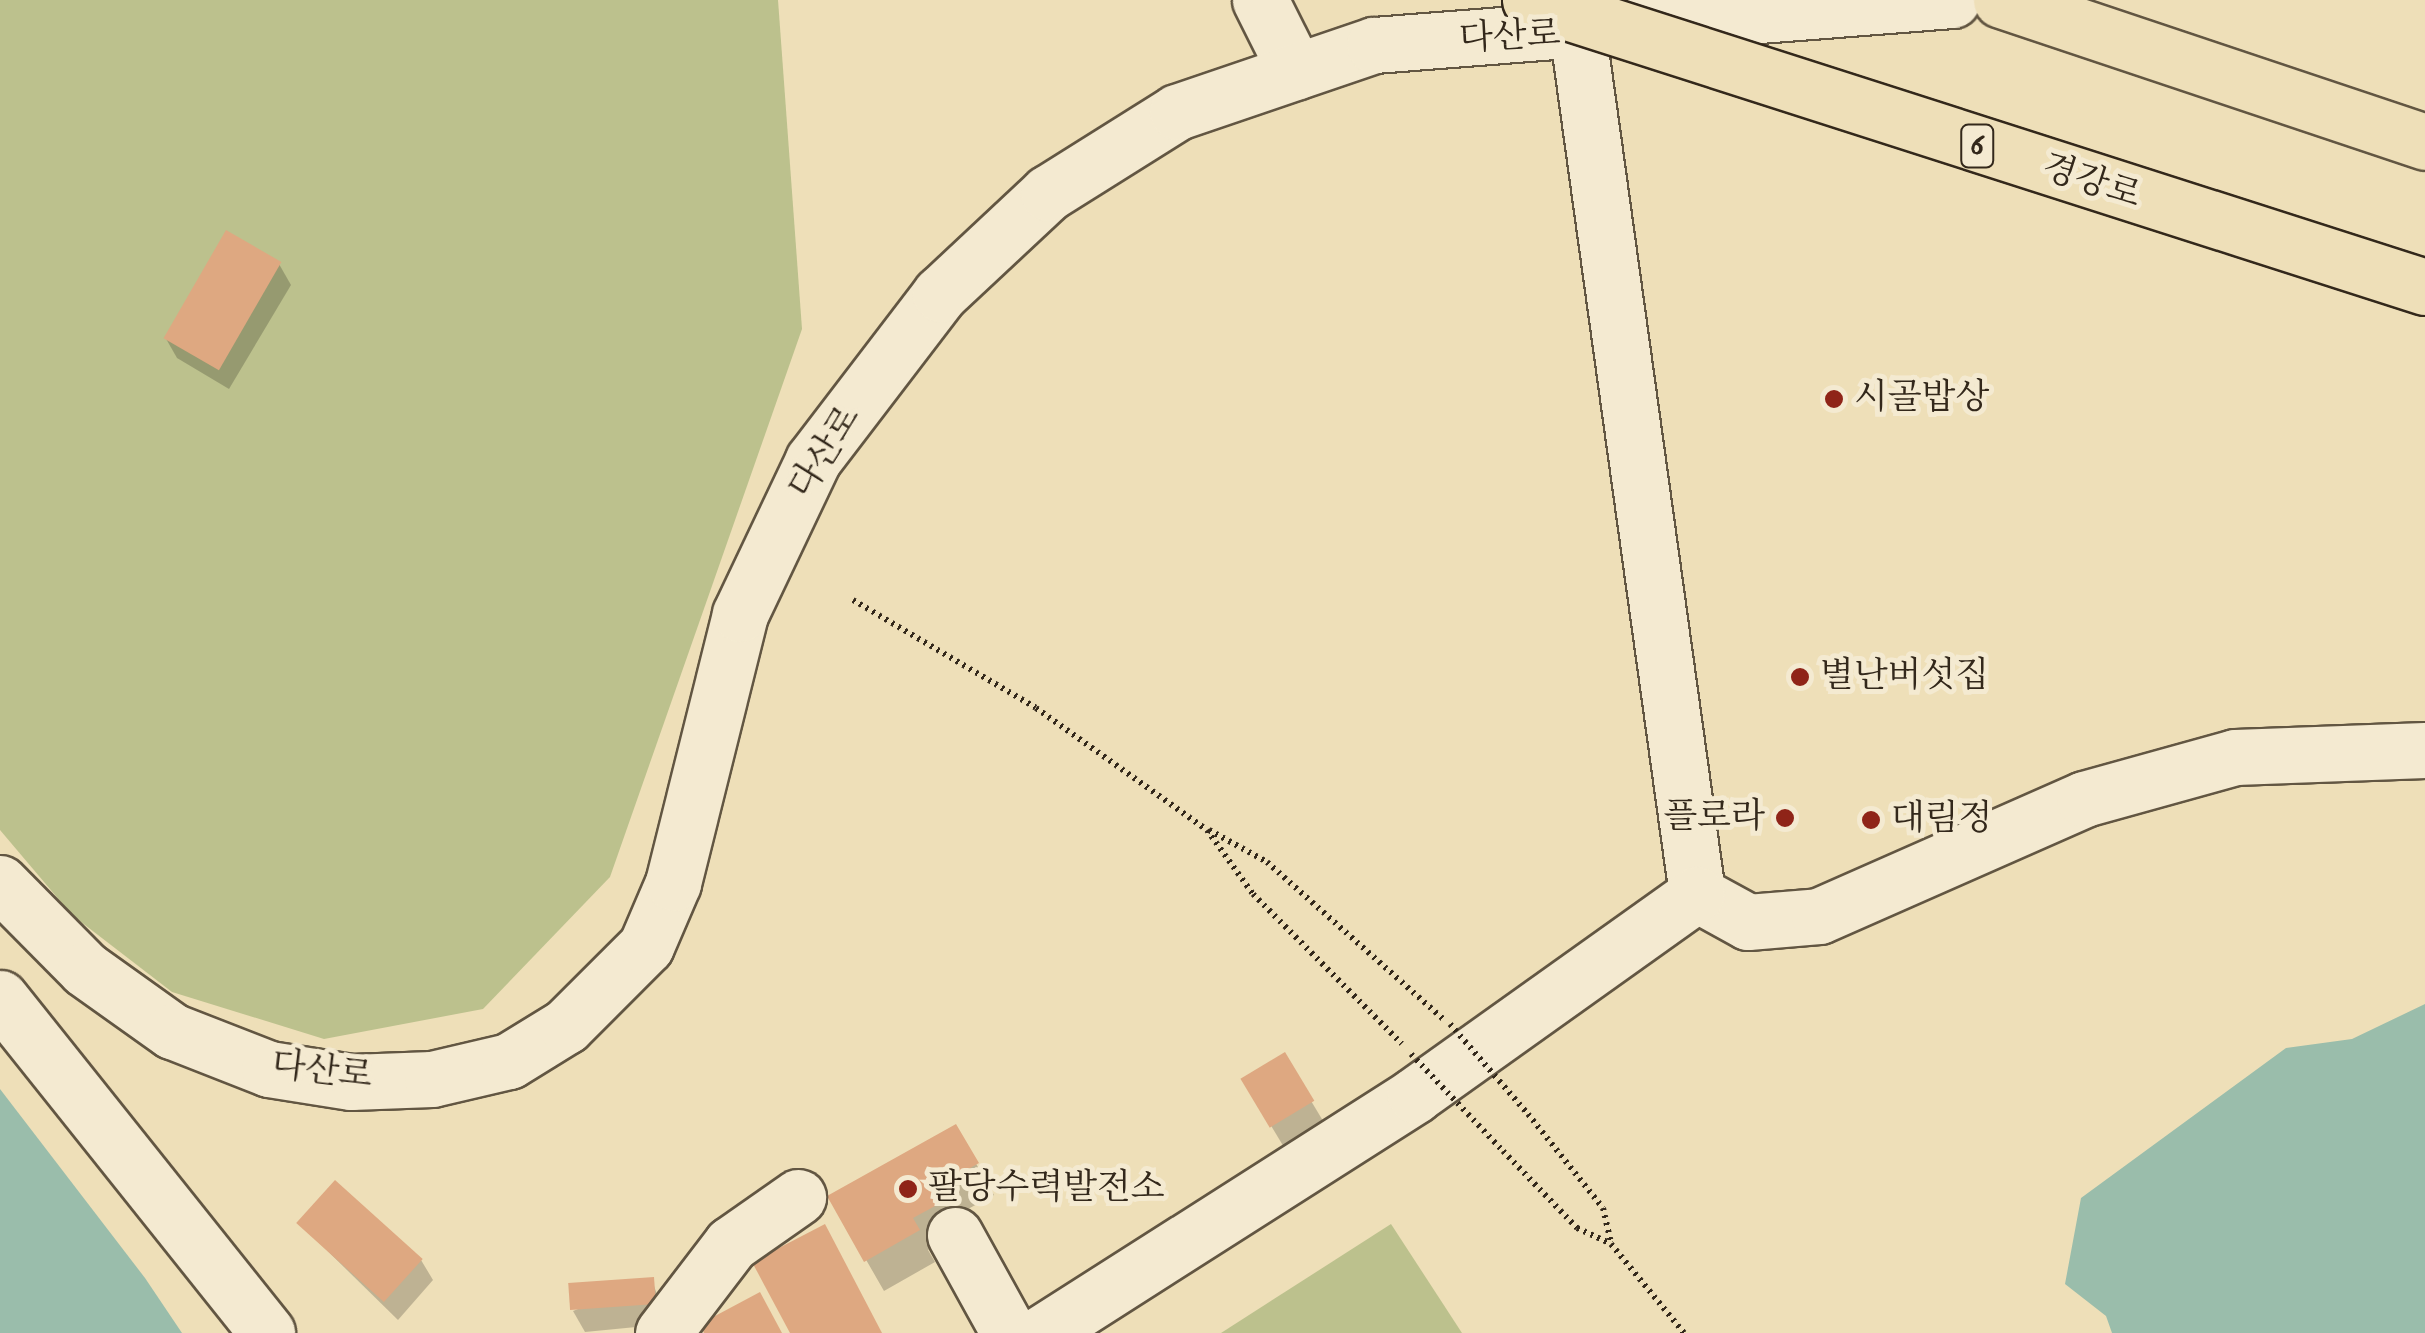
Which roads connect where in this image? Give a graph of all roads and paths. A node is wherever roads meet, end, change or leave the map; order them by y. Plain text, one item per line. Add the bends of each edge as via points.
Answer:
1 (1260, 0) edge
2 (1530, 0) edge
3 (1952, 0) edge
4 (2002, 0) edge
5 (1572, 17) edge
6 (1296, 72) junction
7 (2425, 142) edge
8 (2425, 288) edge
9 (853, 600) dead end
10 (2425, 750) edge
11 (1208, 830) junction
12 (0, 883) edge
13 (1697, 894) junction
14 (0, 998) edge
15 (798, 1196) dead end
16 (955, 1235) dead end
17 (1612, 1244) junction
18 (267, 1333) edge
19 (664, 1333) edge
20 (1009, 1333) edge
21 (1042, 1333) edge
22 (1684, 1333) edge

1 - 6 street
2 - 8 highway, 경강로 / 6, bridge
3 - 5 street, 다산로
4 - 7 highway
5 - 6 street, 다산로 via 1374,45
5 - 13 street
6 - 12 street, 다산로 via 1177,112 1048,193 940,294 813,460 740,614 673,883 646,946 566,1026 508,1061 432,1078 351,1082 268,1069 172,1031 85,969
9 - 11 path via 1036,708
10 - 13 street via 2235,757 2121,788 1820,916 1748,922
11 - 17 path, bridge via 1253,894 1577,1228
11 - 17 path, bridge via 1267,862 1450,1024 1603,1208
13 - 21 street via 1415,1095
14 - 18 street
15 - 19 street via 731,1244
16 - 20 street
17 - 22 path

